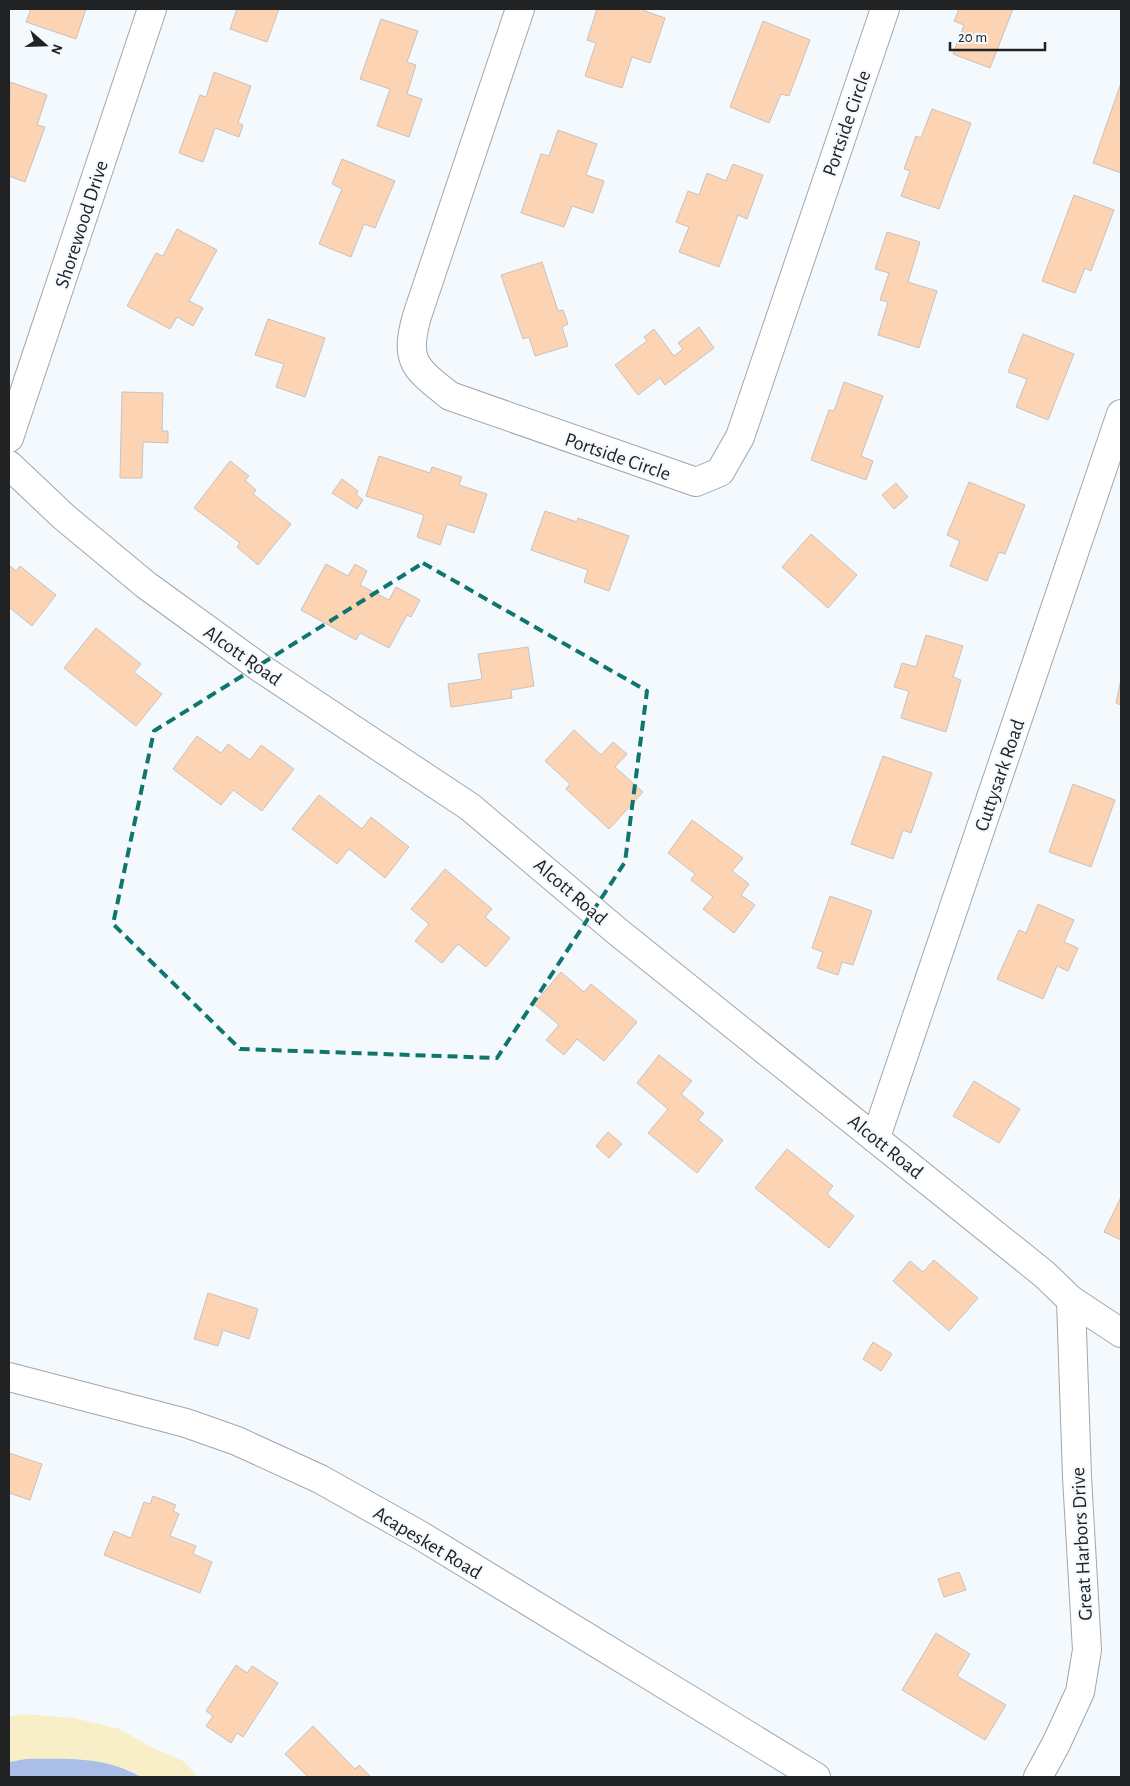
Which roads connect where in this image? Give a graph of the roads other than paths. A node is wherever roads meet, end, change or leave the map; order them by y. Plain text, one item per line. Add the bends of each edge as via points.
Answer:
1 (152, 9) edge
2 (520, 9) edge
3 (885, 9) edge
4 (1121, 414) edge
5 (9, 438) edge
6 (9, 465) edge
7 (876, 1137) junction
8 (1072, 1300) junction
9 (1121, 1334) edge
10 (9, 1376) edge
11 (816, 1777) edge
12 (1038, 1777) edge

1 - 5 street, Shorewood Drive
2 - 3 street, Portside Circle via 417,316 410,339 411,356 423,374 450,396 696,482 720,472 740,437
4 - 7 street, Cuttysark Road
6 - 7 street, Alcott Road via 64,517 146,585 259,667 470,807 618,932
7 - 8 street, Alcott Road
8 - 9 street, Alcott Road
8 - 12 street, Great Harbors Drive via 1077,1477 1087,1650 1080,1692
10 - 11 street, Acapesket Road via 186,1423 237,1441 320,1479 435,1544

